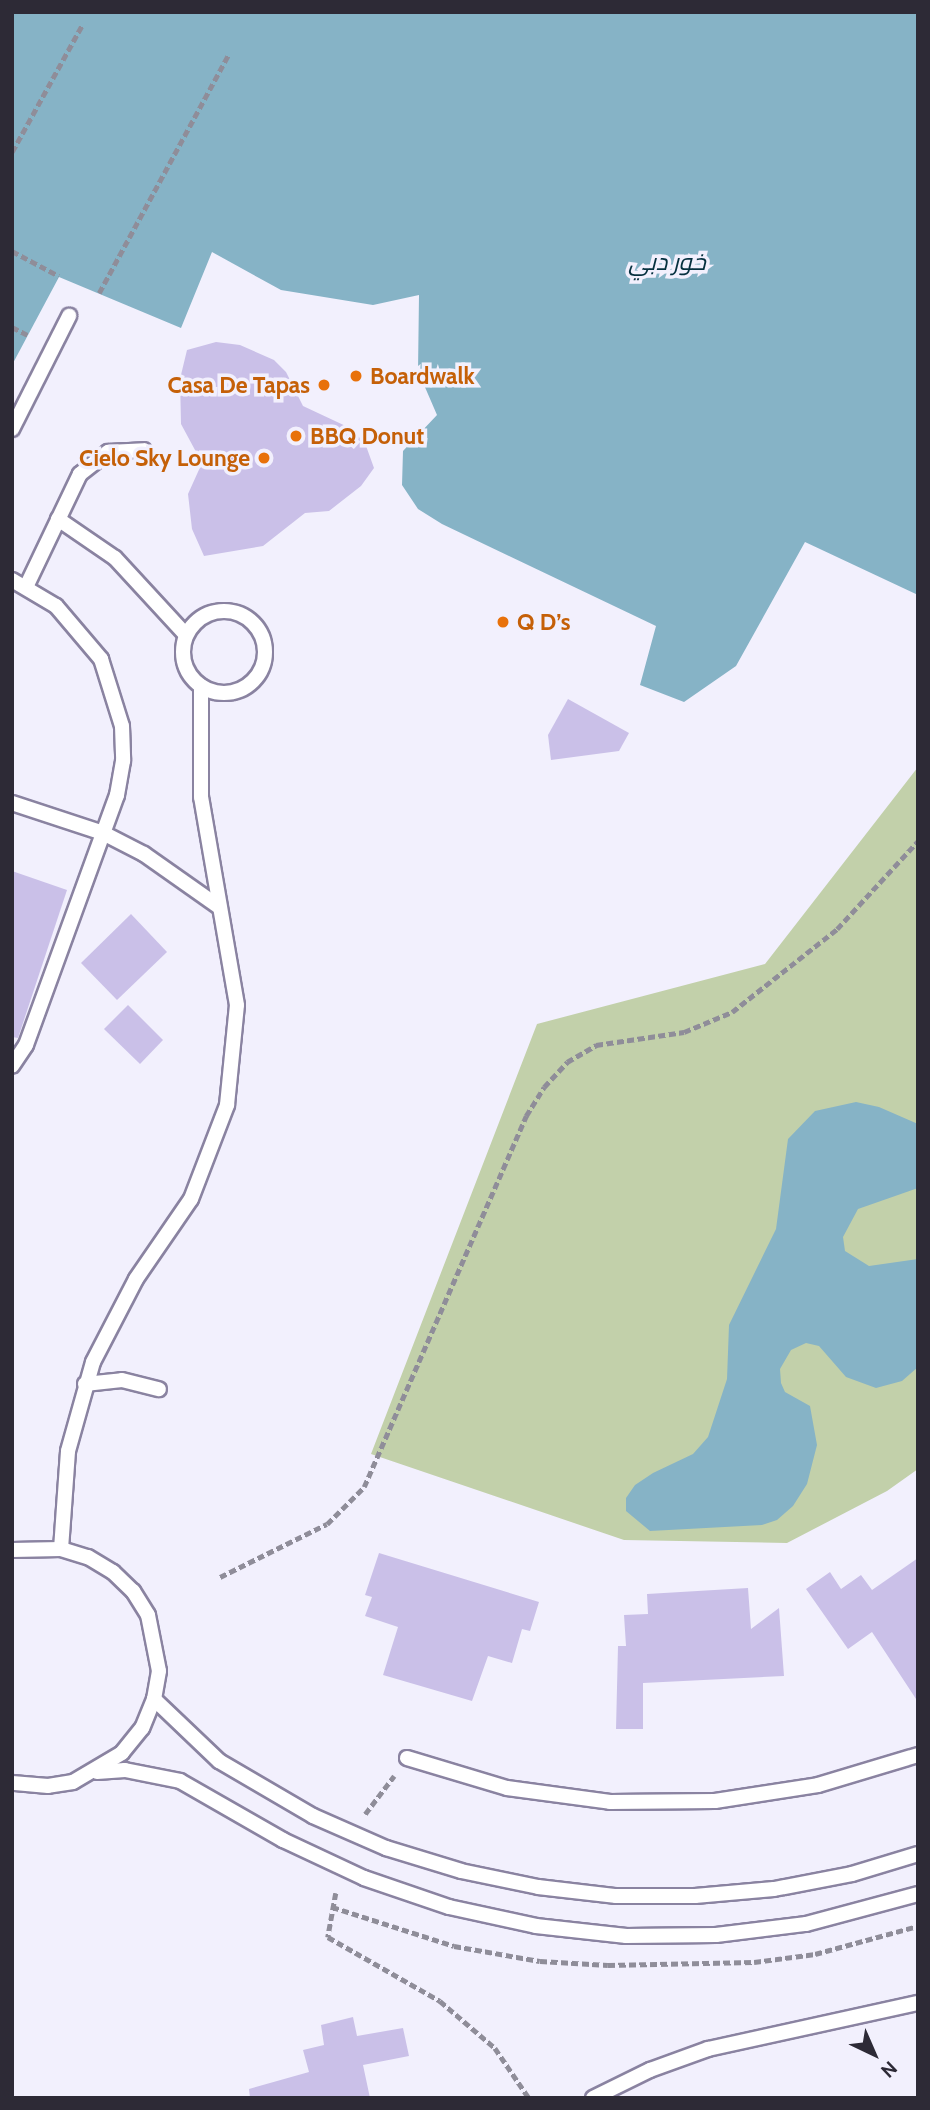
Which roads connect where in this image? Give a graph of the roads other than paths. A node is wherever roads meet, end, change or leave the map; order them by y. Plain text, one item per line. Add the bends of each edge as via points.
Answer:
1 (69, 316) dead end
2 (12, 429) edge
3 (144, 450) dead end
4 (58, 519) junction
5 (12, 580) edge
6 (26, 587) junction
7 (186, 635) junction
8 (201, 686) junction
9 (12, 803) edge
10 (103, 834) junction
11 (219, 907) junction
12 (12, 1066) edge
13 (85, 1384) junction
14 (159, 1389) dead end
15 (61, 1549) junction
16 (12, 1550) edge
17 (155, 1699) junction
18 (918, 1755) edge
19 (407, 1758) road end
20 (97, 1772) junction
21 (12, 1783) edge
22 (918, 1854) edge
23 (918, 1894) edge
24 (918, 2003) edge
25 (593, 2098) edge

1 - 2 lane
3 - 4 lane via 108,453 93,462 80,474
4 - 6 lane
4 - 7 lane via 116,558
5 - 6 lane
6 - 10 lane via 81,630 115,691 123,761
7 - 8 lane via 184,663
7 - 8 lane via 194,623 220,611 247,617 263,640 262,668 242,689 228,693
8 - 11 lane via 201,797
9 - 10 lane
10 - 11 lane via 183,878
10 - 12 lane via 26,1045
11 - 13 lane via 237,1005 227,1105 191,1199 112,1319
13 - 14 lane via 122,1380
13 - 15 lane via 68,1451
15 - 16 lane
15 - 17 lane via 88,1557 133,1591 157,1643
17 - 20 lane via 142,1728 122,1753
17 - 22 lane via 219,1761 352,1833 461,1871 538,1887 616,1896 695,1896 774,1889 852,1874
18 - 19 lane via 818,1785 715,1801 624,1802 507,1788
20 - 21 lane via 48,1786
20 - 23 lane via 125,1770 180,1781 343,1869 449,1907 536,1926 626,1936 716,1935 806,1924
24 - 25 lane via 709,2049 650,2070

